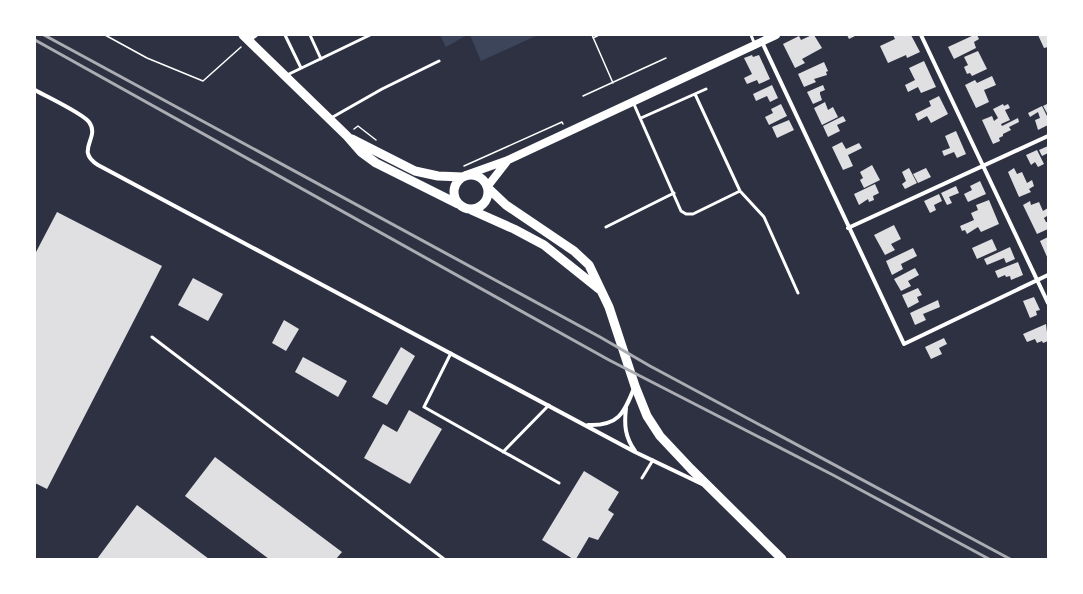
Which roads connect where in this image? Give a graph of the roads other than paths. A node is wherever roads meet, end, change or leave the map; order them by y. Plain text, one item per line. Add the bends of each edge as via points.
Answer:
1 (285, 35) edge
2 (310, 35) edge
3 (370, 35) edge
4 (751, 35) edge
5 (776, 35) edge
6 (921, 35) edge
7 (364, 36) edge
8 (249, 37) edge
9 (758, 43) junction
10 (321, 58) junction
11 (439, 61) dead end
12 (301, 68) junction
13 (285, 76) junction
14 (706, 89) dead end
15 (35, 90) edge
16 (695, 94) junction
17 (633, 102) junction
18 (641, 118) junction
19 (330, 119) junction
20 (348, 136) junction
21 (1048, 136) edge
22 (508, 160) junction
23 (982, 166) junction
24 (465, 176) junction
25 (488, 187) junction
26 (740, 191) junction
27 (674, 193) junction
28 (458, 204) junction
29 (469, 209) junction
30 (606, 227) dead end
31 (848, 228) junction
32 (1048, 275) edge
33 (1036, 280) junction
34 (600, 290) junction
35 (798, 293) dead end
36 (1048, 303) edge
37 (152, 337) dead end
38 (451, 353) junction
39 (635, 386) junction
40 (549, 405) junction
41 (626, 408) junction
42 (586, 425) junction
43 (503, 452) junction
44 (635, 452) junction
45 (653, 460) junction
46 (642, 478) dead end
47 (559, 483) dead end
48 (710, 488) junction
49 (444, 559) edge
50 (782, 559) edge

1 - 12 lane
2 - 10 lane
3 - 7 lane
4 - 9 lane
5 - 9 main road
6 - 23 street
7 - 10 lane
8 - 13 main road
9 - 17 main road
9 - 31 street
10 - 12 lane
11 - 19 lane via 382,89
12 - 13 lane
13 - 19 main road
14 - 16 lane
15 - 38 street via 88,121 92,132 87,149 91,161
16 - 18 lane
16 - 26 lane
17 - 18 lane
17 - 22 main road
18 - 27 lane
19 - 20 main road
20 - 24 main road via 415,171 438,176
20 - 28 main road via 361,152 376,163
21 - 23 street
22 - 24 main road
22 - 25 main road
23 - 31 street
23 - 33 street
24 - 25 main road via 482,178
24 - 28 main road via 454,188
25 - 29 main road via 488,195 483,204
25 - 34 main road via 506,205 583,259 594,273
26 - 27 lane via 693,214 681,211
26 - 35 lane via 764,217
27 - 30 lane
28 - 29 main road
29 - 34 main road via 514,228 544,245
31 - 33 street via 904,344
32 - 33 street
33 - 36 street
34 - 39 main road via 609,307
37 - 49 lane
38 - 40 street
38 - 43 lane via 424,407
39 - 41 street
39 - 48 main road via 647,416 660,436
40 - 42 street
40 - 43 lane
41 - 42 street via 614,421
41 - 44 street via 625,432
42 - 44 street
43 - 47 lane
44 - 45 street
45 - 46 lane
45 - 48 street
48 - 50 main road

